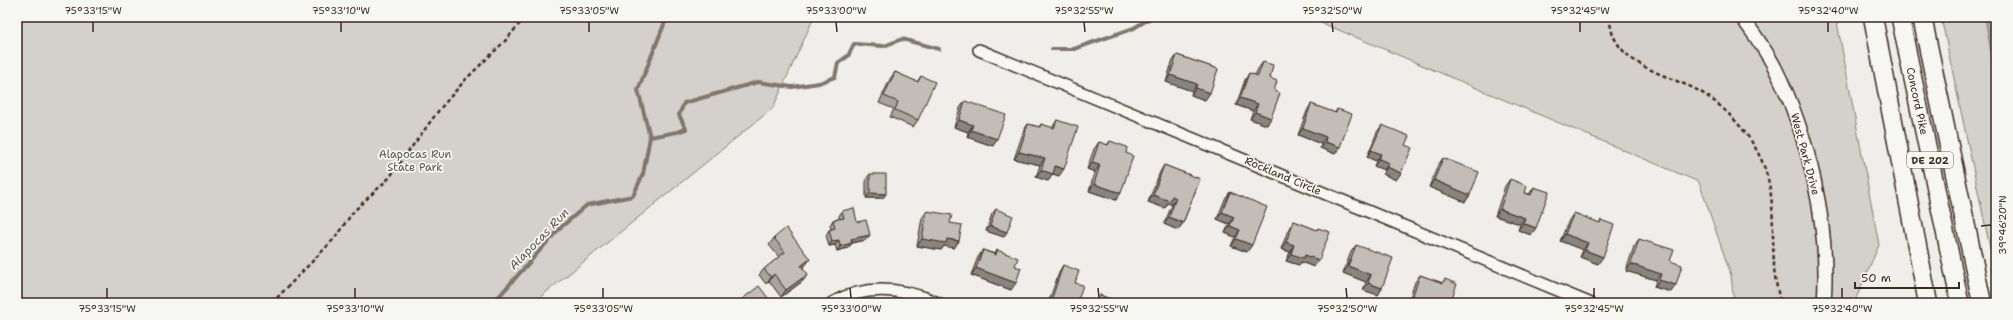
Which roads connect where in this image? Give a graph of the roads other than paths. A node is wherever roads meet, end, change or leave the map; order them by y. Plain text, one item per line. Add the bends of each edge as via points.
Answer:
1 (1742, 17) edge
2 (1873, 17) edge
3 (1900, 17) edge
4 (1922, 17) edge
5 (979, 50) dead end
6 (832, 303) edge
7 (938, 303) edge
8 (1587, 303) edge
9 (1824, 303) edge
10 (1928, 303) edge
11 (1960, 303) edge
12 (1982, 303) edge

1 - 9 street, West Park Drive via 1774,67 1792,109 1812,173 1824,244
2 - 10 highway
3 - 11 main road, Concord Pike / DE 202
4 - 12 highway
5 - 8 street, Rockland Circle
6 - 7 street via 868,290 885,289 903,291

